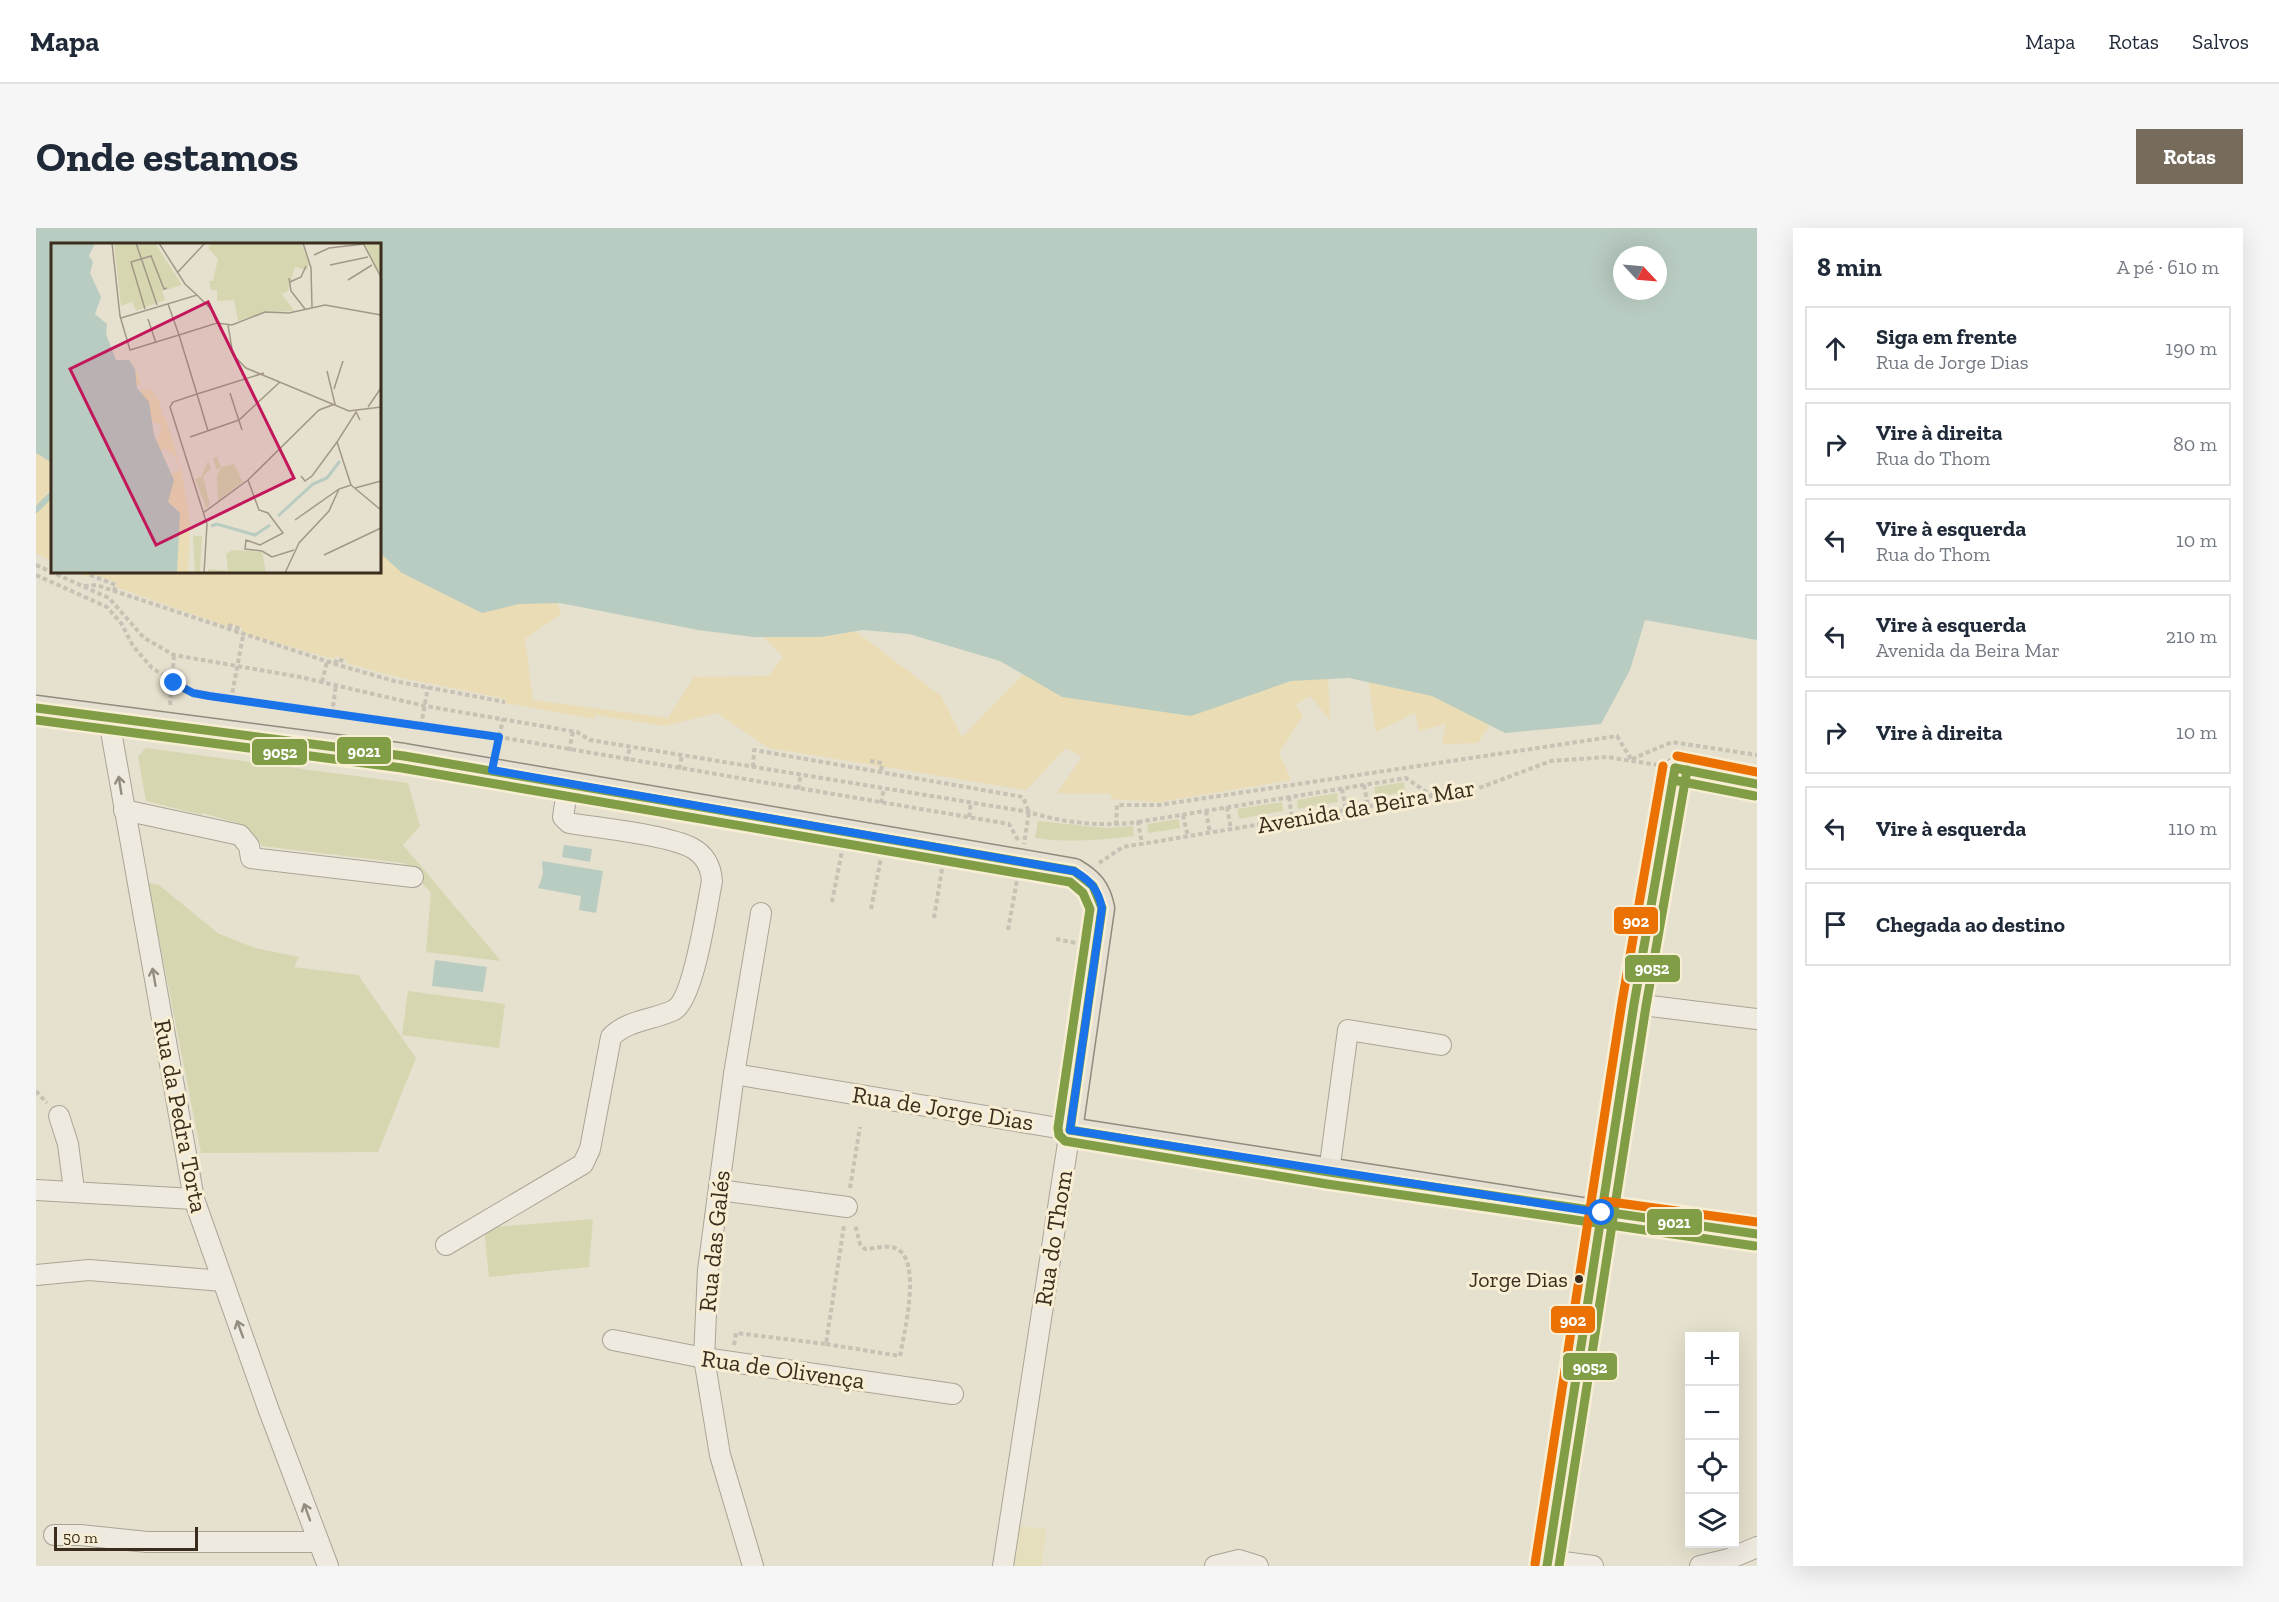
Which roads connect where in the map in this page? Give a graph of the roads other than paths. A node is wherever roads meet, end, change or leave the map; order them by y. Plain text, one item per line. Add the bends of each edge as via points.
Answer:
1 (36, 708) edge
2 (109, 720) junction
3 (568, 784) junction
4 (1757, 784) edge
5 (124, 810) junction
6 (413, 877) dead end
7 (761, 913) dead end
8 (1634, 1004) junction
9 (1757, 1019) edge
10 (1441, 1045) dead end
11 (734, 1074) junction
12 (59, 1116) dead end
13 (1070, 1130) junction
14 (1329, 1172) junction
15 (36, 1190) edge
16 (74, 1190) junction
17 (719, 1190) junction
18 (194, 1199) junction
19 (847, 1207) road end
20 (1602, 1213) junction
21 (1757, 1234) edge
22 (446, 1245) dead end
23 (36, 1275) edge
24 (223, 1281) junction
25 (613, 1340) dead end
26 (704, 1358) junction
27 (953, 1394) dead end
28 (54, 1535) dead end
29 (318, 1542) junction
30 (1757, 1547) edge
31 (1548, 1563) edge
32 (328, 1566) edge
33 (753, 1566) edge
34 (1003, 1566) edge
35 (1215, 1566) edge
36 (1258, 1566) edge
37 (1593, 1566) edge
38 (1700, 1566) edge

1 - 2 main road
2 - 3 main road via 492,770
5 -> 2 street, Rua da Pedra Torta
3 - 13 main road, Rua do Thom via 1074,871 1095,869 1102,908
3 - 22 street via 563,817 569,823 679,842 704,858 712,881 692,980 678,1008 620,1028 611,1037 590,1149 583,1164
4 - 8 street via 1675,768
5 - 6 street via 240,836 249,846 251,858
18 -> 5 street, Rua da Pedra Torta
7 - 11 street, Rua das Galés
8 - 9 street
8 - 20 street
10 - 14 street via 1348,1030
11 - 13 street, Rua de Jorge Dias
11 - 17 street, Rua das Galés
12 - 16 street via 68,1144
13 - 14 main road, Rua de Jorge Dias
13 - 34 street, Rua do Thom
14 - 20 main road, Rua de Jorge Dias
15 - 16 street
16 - 18 street
17 - 19 street
17 - 26 street, Rua das Galés via 708,1270
18 - 24 street, Rua da Pedra Torta
20 - 21 street, Rua de Jorge Dias
20 - 31 main road
23 - 24 street via 89,1270
29 -> 24 street, Rua da Pedra Torta
25 - 26 street, Rua de Olivença
26 - 27 street, Rua de Olivença
26 - 33 street, Rua das Galés via 720,1455
28 - 29 street via 147,1542
29 - 32 street, Rua da Pedra Torta
30 - 38 street
31 - 37 street
35 - 36 street via 1239,1560

